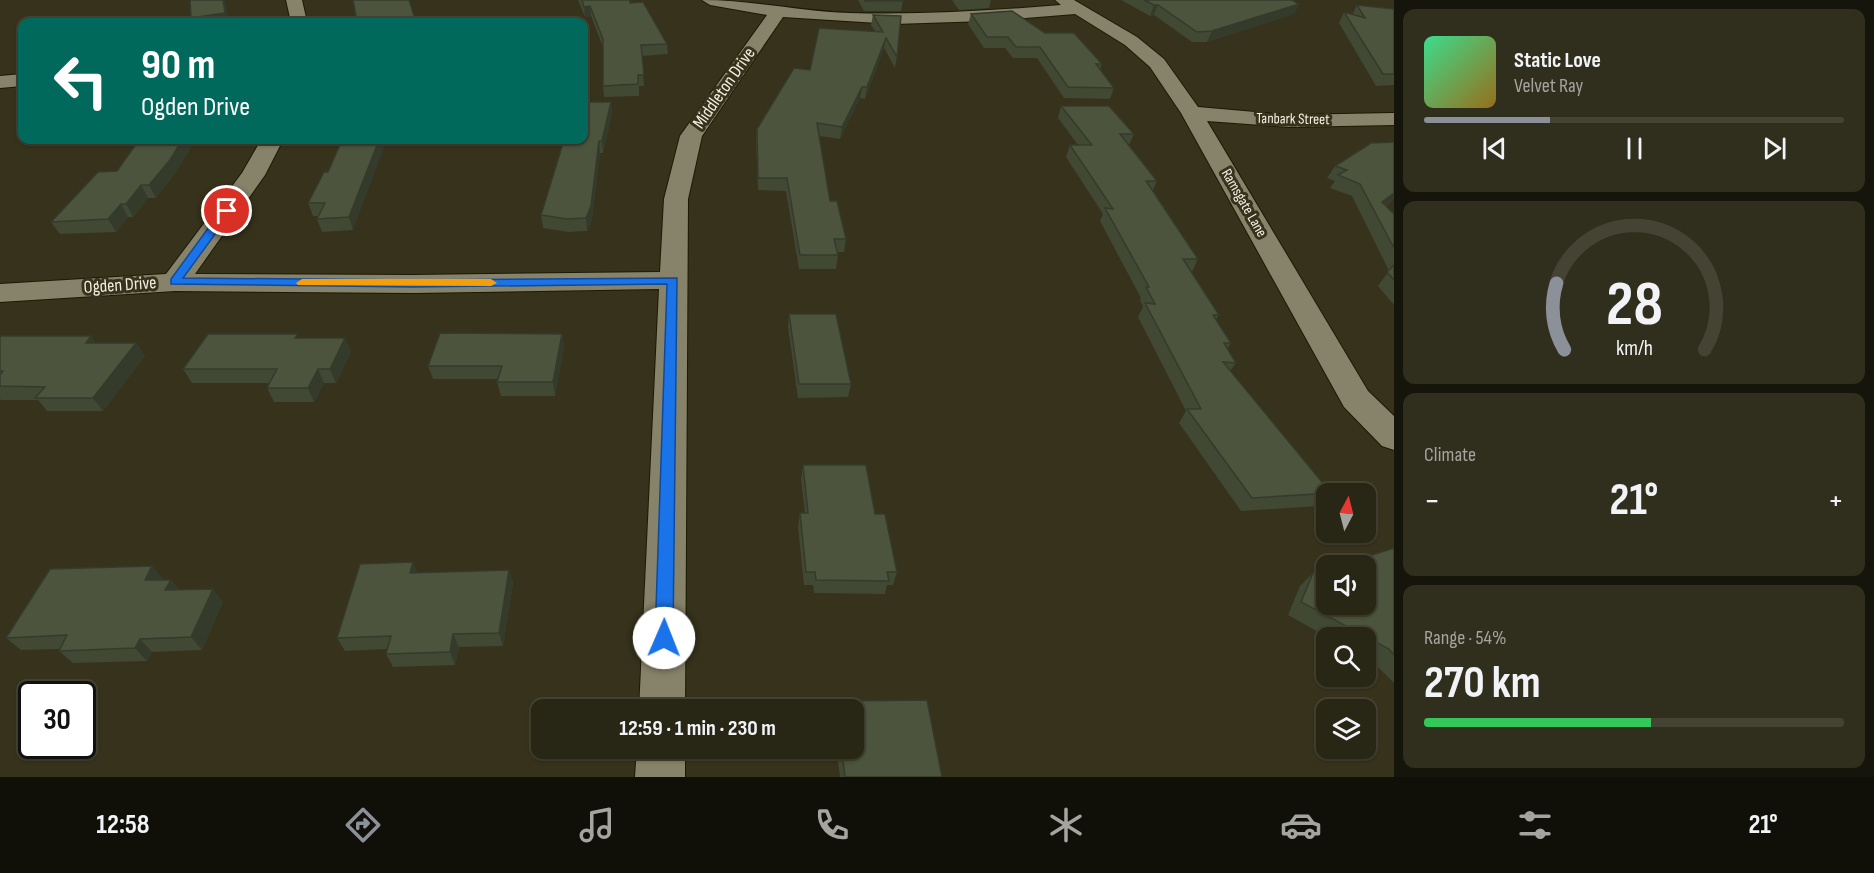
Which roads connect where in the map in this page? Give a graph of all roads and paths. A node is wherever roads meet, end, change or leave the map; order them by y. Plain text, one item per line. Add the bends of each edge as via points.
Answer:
1 (294, 0) edge
2 (710, 0) edge
3 (1070, 5) edge
4 (778, 12) junction
5 (298, 18) edge
6 (18, 80) edge
7 (0, 82) edge
8 (1192, 113) junction
9 (1394, 119) edge
10 (270, 144) edge
11 (673, 280) junction
12 (175, 282) junction
13 (0, 293) edge
14 (1394, 437) edge
15 (662, 699) edge
16 (661, 759) edge
17 (660, 777) edge

1 - 5 street
2 - 4 street
3 - 4 street via 961,19
3 - 8 street, Ramsgate Lane via 1131,41 1157,63
4 - 11 street, Middleton Drive via 691,136 676,199
6 - 7 street
8 - 9 street, Tanbark Street via 1289,121
8 - 14 street, Ramsgate Lane via 1356,399
10 - 12 street via 253,175
11 - 12 street, Ogden Drive
11 - 15 street, Middleton Drive
12 - 13 street, Ogden Drive
16 - 17 street

